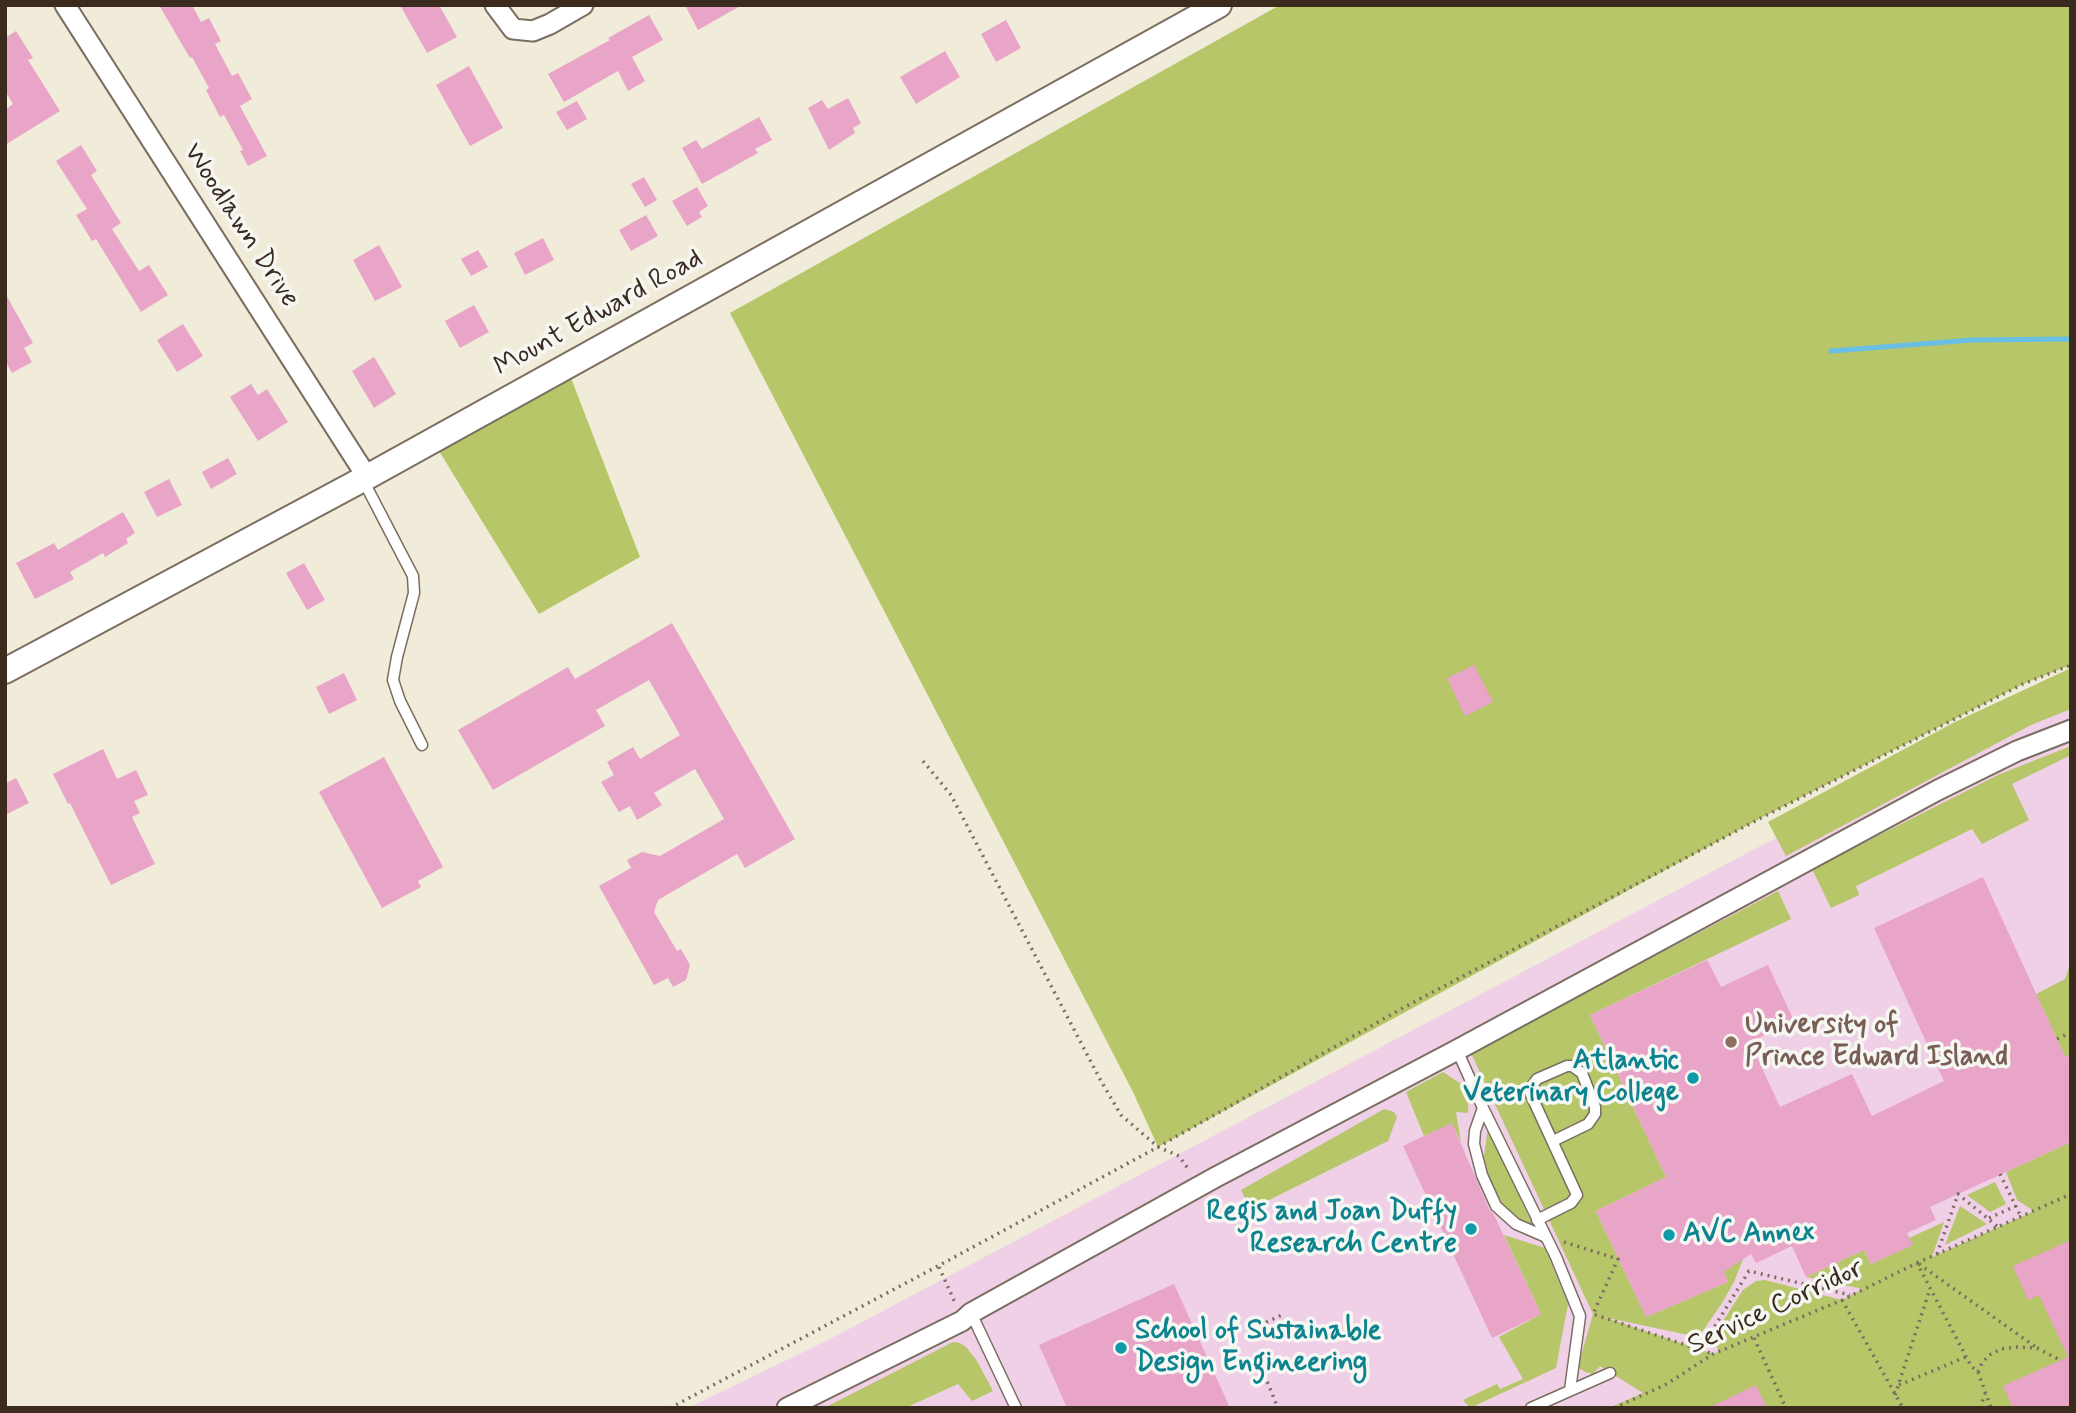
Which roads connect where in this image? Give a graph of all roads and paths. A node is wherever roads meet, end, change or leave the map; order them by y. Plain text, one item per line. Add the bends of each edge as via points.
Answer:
1 (65, 5) edge
2 (495, 5) edge
3 (583, 5) edge
4 (1219, 5) edge
5 (365, 478) junction
6 (2071, 665) edge
7 (5, 671) edge
8 (2071, 730) edge
9 (422, 745) dead end
10 (923, 761) dead end
11 (2071, 1032) edge
12 (2057, 1039) dead end
13 (1457, 1049) junction
14 (1483, 1108) junction
15 (1553, 1141) junction
16 (1158, 1147) junction
17 (2000, 1174) dead end
18 (1201, 1186) junction
19 (2071, 1194) edge
20 (2016, 1206) junction
21 (2021, 1217) junction
22 (1988, 1219) junction
23 (1537, 1220) junction
24 (1998, 1227) junction
25 (1546, 1237) junction
26 (1937, 1254) junction
27 (1917, 1263) junction
28 (938, 1266) junction
29 (1930, 1289) junction
30 (1851, 1296) junction
31 (1842, 1300) junction
32 (965, 1311) junction
33 (1282, 1315) dead end
34 (1247, 1331) dead end
35 (1754, 1338) junction
36 (2037, 1348) junction
37 (1700, 1350) junction
38 (1713, 1354) junction
39 (1966, 1357) junction
40 (2062, 1361) dead end
41 (1262, 1369) dead end
42 (1978, 1372) junction
43 (1610, 1373) dead end
44 (1899, 1385) junction
45 (1570, 1390) junction
46 (1985, 1394) junction
47 (1895, 1395) junction
48 (670, 1408) edge
49 (787, 1408) edge
50 (1016, 1408) edge
51 (1279, 1408) edge
52 (1531, 1408) edge
53 (1614, 1408) edge
54 (1786, 1408) edge
55 (1903, 1408) edge
56 (1980, 1408) edge
57 (1991, 1408) edge

1 - 5 street, Woodlawn Drive
2 - 3 street via 513,29 533,31
4 - 5 street, Mount Edward Road
5 - 7 street, Mount Edward Road
5 - 9 lane via 413,576 412,603 393,680
6 - 16 path via 2023,684 1759,819 1401,1009
8 - 13 street via 1938,790
10 - 16 path via 951,795 1121,1115
11 - 12 path
13 - 14 lane
13 - 18 street
14 - 23 lane
14 - 25 lane via 1474,1144 1496,1206 1516,1224
15 - 15 lane via 1530,1089 1536,1079 1572,1066 1582,1073 1595,1114 1588,1124
15 - 23 lane via 1577,1195 1571,1203
16 - 18 path via 1179,1156
16 - 28 path
17 - 20 path
18 - 32 street
19 - 21 path, Service Corridor
20 - 21 path
20 - 22 path
21 - 24 path, Service Corridor
22 - 24 path
22 - 26 path via 1958,1194
23 - 25 lane
24 - 26 path, Service Corridor
25 - 37 path via 1618,1259 1593,1314
25 - 45 lane via 1580,1316
26 - 27 path, Service Corridor
27 - 29 path
27 - 30 path, Service Corridor
27 - 36 path
28 - 32 path
28 - 48 path
29 - 39 path
29 - 44 path
30 - 31 path, Service Corridor
30 - 37 path via 1749,1270
31 - 35 path, Service Corridor
31 - 47 path
32 - 49 street via 962,1321
32 - 50 lane
33 - 34 path
35 - 38 path, Service Corridor
35 - 54 path
36 - 40 path
36 - 42 path via 2001,1349 1989,1355
37 - 38 path
38 - 53 path, Service Corridor via 1667,1384
39 - 42 path
39 - 44 path
41 - 51 path
42 - 46 path
43 - 45 lane
44 - 47 path
45 - 52 lane
46 - 56 path
46 - 57 path
47 - 55 path

